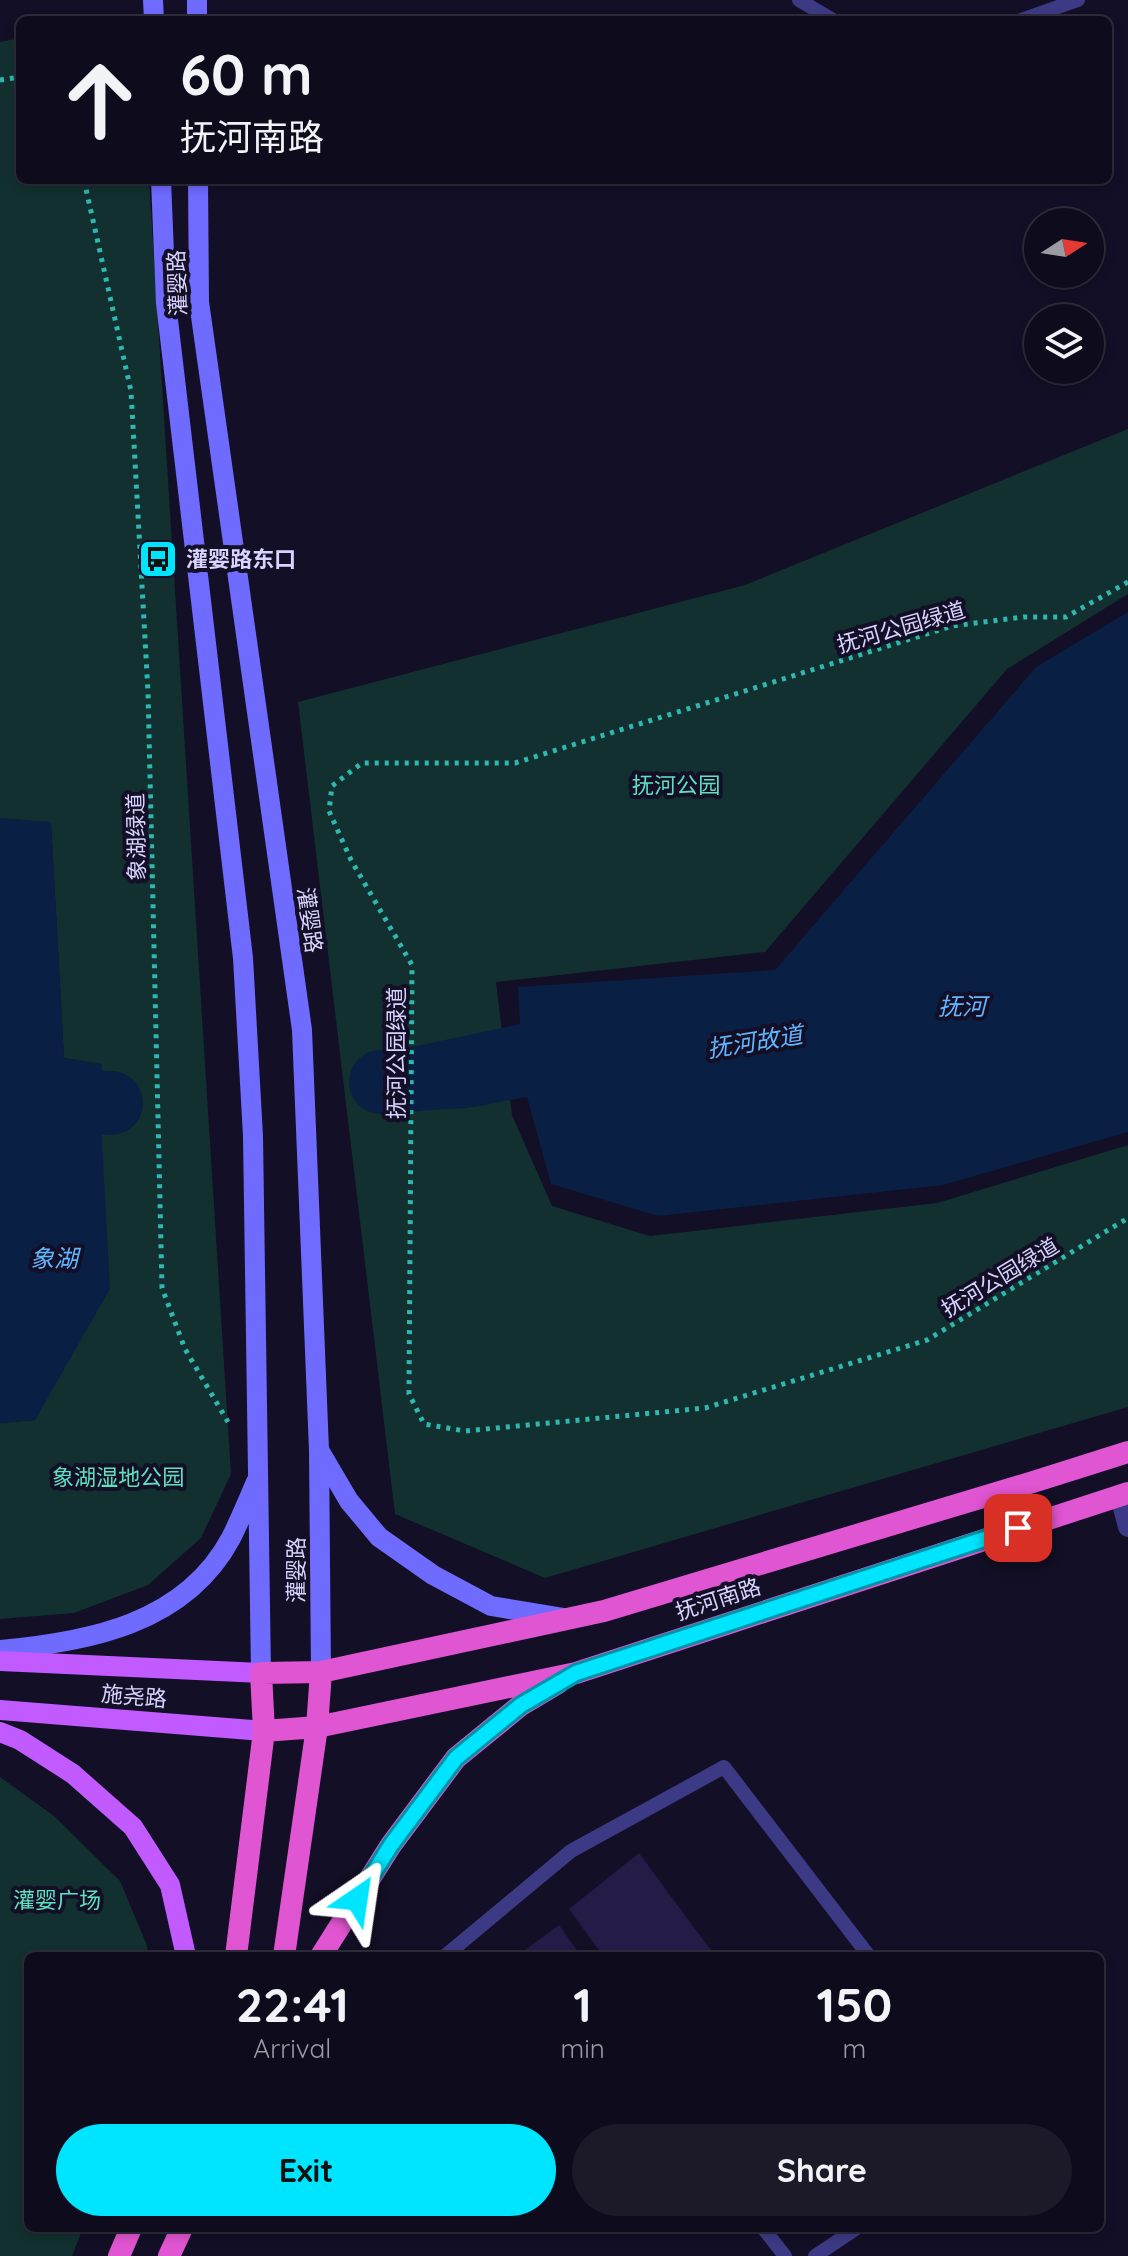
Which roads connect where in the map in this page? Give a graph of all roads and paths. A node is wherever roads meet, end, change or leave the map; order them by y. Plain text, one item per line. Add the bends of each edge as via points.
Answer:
1 (799, 0) edge
2 (1078, 0) edge
3 (823, 16) edge
4 (1032, 16) edge
5 (85, 184) edge
6 (161, 184) edge
7 (198, 184) edge
8 (1128, 582) edge
9 (1128, 1218) edge
10 (229, 1424) dead end
11 (319, 1450) junction
12 (1128, 1452) edge
13 (259, 1475) junction
14 (1124, 1495) edge
15 (1128, 1527) edge
16 (567, 1619) junction
17 (0, 1650) edge
18 (0, 1661) edge
19 (321, 1672) junction
20 (261, 1673) junction
21 (576, 1673) junction
22 (0, 1710) edge
23 (317, 1727) junction
24 (264, 1731) junction
25 (0, 1732) edge
26 (185, 1952) edge
27 (236, 1952) edge
28 (285, 1952) edge
29 (324, 1952) edge
30 (450, 1952) edge
31 (866, 1952) edge
32 (129, 2232) edge
33 (180, 2232) edge
34 (766, 2232) edge
35 (851, 2232) edge
36 (119, 2256) edge
37 (169, 2256) edge
38 (785, 2256) edge
39 (815, 2256) edge

1 - 3 lane
2 - 4 lane
5 - 10 path, 象湖绿道 via 131,391 148,692 162,1288 185,1349
6 - 13 main road, 灌婴路 via 166,303 244,973 253,1136
7 - 11 main road, 灌婴路 via 199,302 302,1030
8 - 9 path, 抚河公园绿道 via 1066,617 952,626 515,763 362,763 332,786 329,811 412,965 409,1394 424,1424 465,1431 705,1408 927,1340
11 - 16 main road via 349,1501 379,1537 433,1575 491,1606
11 - 19 main road, 灌婴路
12 - 16 highway, 抚河南路
13 - 17 main road via 230,1540 202,1578 175,1602 101,1635
13 - 20 main road, 灌婴路
14 - 15 street
14 - 21 highway, 抚河南路
16 - 19 highway, 抚河南路
18 - 20 main road, 施尧路
19 - 20 highway, 抚河南路
19 - 23 highway
20 - 24 highway
21 - 23 highway, 抚河南路
21 - 29 highway via 521,1705 456,1758 391,1845
22 - 24 main road, 施尧路
23 - 24 highway, 抚河南路
23 - 28 highway
24 - 27 highway
25 - 26 main road via 73,1774 133,1827 170,1885
30 - 31 lane via 571,1851 724,1767
32 - 36 highway
33 - 37 highway
34 - 38 lane
35 - 39 lane

